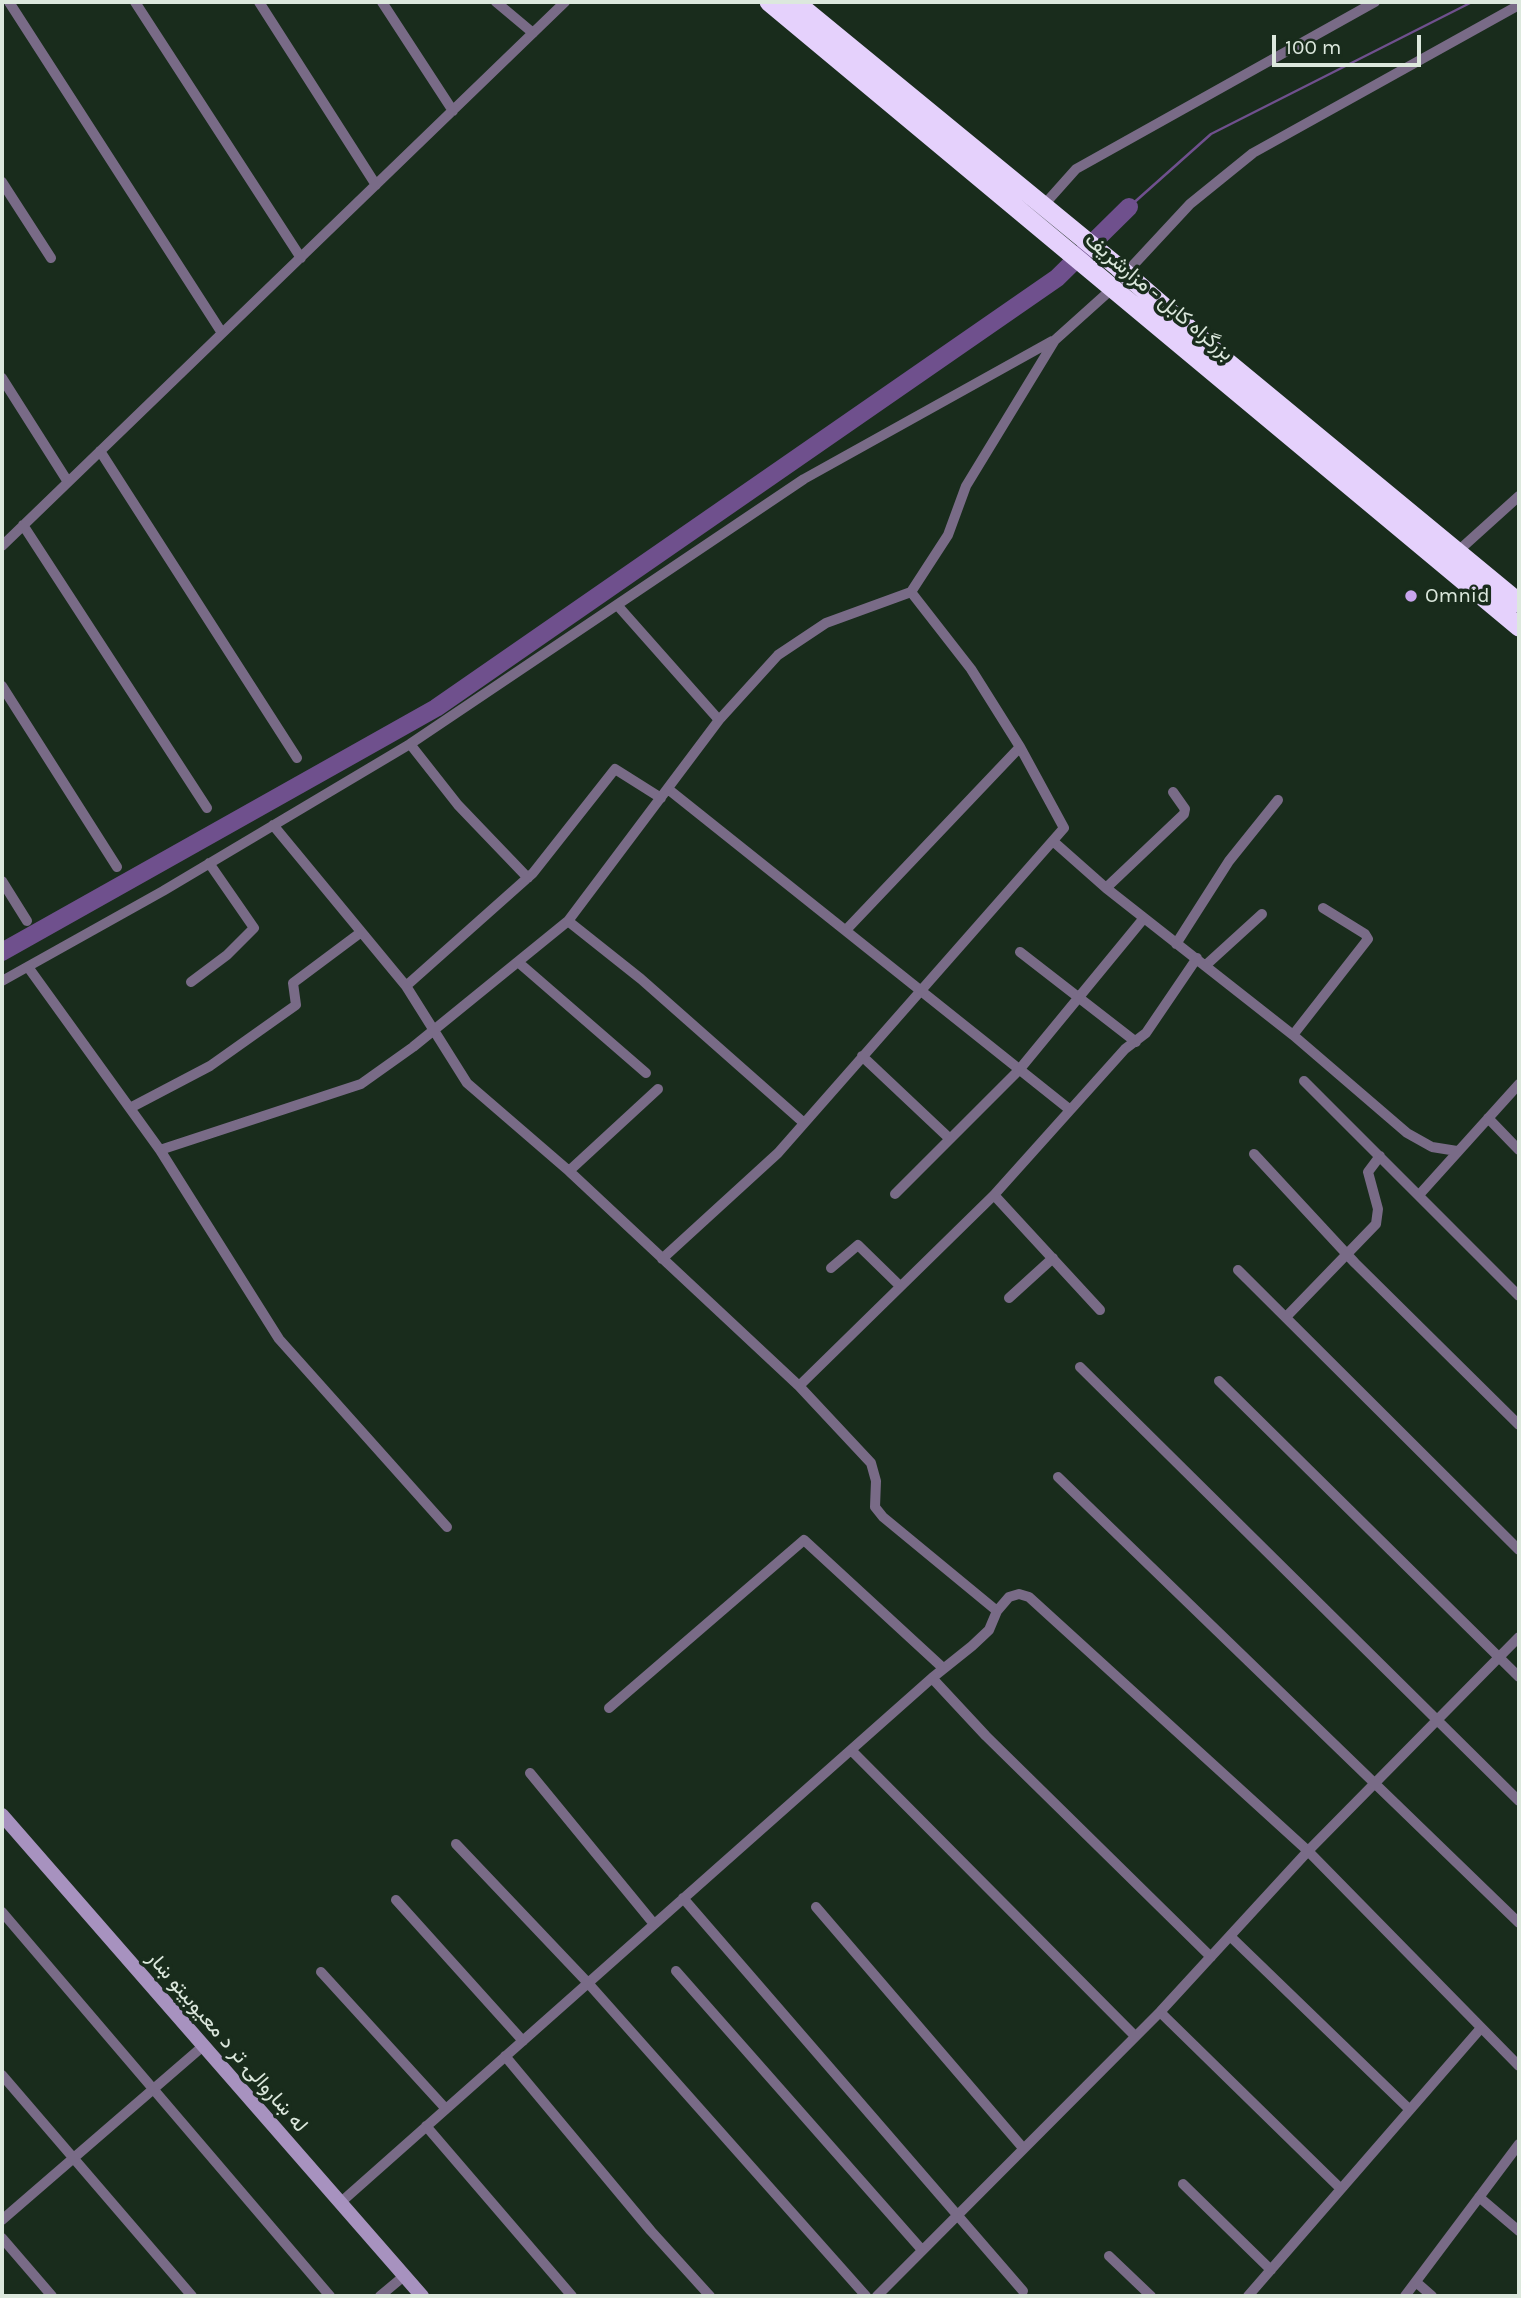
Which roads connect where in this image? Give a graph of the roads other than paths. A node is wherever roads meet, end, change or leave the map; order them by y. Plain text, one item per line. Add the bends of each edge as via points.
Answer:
1 (9, 2) edge
2 (135, 2) edge
3 (259, 2) edge
4 (382, 2) edge
5 (496, 2) edge
6 (565, 2) edge
7 (769, 2) edge
8 (795, 2) edge
9 (1375, 2) edge
10 (1519, 5) edge
11 (533, 33) junction
12 (453, 111) junction
13 (2, 182) edge
14 (376, 185) junction
15 (1043, 206) junction
16 (1056, 229) junction
17 (51, 258) dead end
18 (301, 258) junction
19 (1116, 278) junction
20 (222, 333) junction
21 (1055, 340) junction
22 (2, 378) edge
23 (100, 451) junction
24 (68, 482) junction
25 (1519, 496) edge
26 (23, 525) junction
27 (2, 546) edge
28 (1457, 552) junction
29 (911, 592) junction
30 (1519, 603) edge
31 (618, 606) junction
32 (1519, 627) edge
33 (2, 686) edge
34 (719, 720) junction
35 (410, 744) junction
36 (1020, 747) junction
37 (297, 758) dead end
38 (1173, 792) dead end
39 (664, 793) junction
40 (1278, 800) dead end
41 (207, 808) dead end
42 (273, 825) junction
43 (1054, 842) junction
44 (209, 863) junction
45 (117, 867) dead end
46 (527, 878) junction
47 (2, 881) edge
48 (1106, 888) junction
49 (1324, 908) dead end
50 (1262, 914) dead end
51 (1144, 918) junction
52 (27, 921) dead end
53 (568, 921) junction
54 (846, 930) junction
55 (360, 933) junction
56 (1176, 944) junction
57 (1020, 952) dead end
58 (1202, 961) junction
59 (518, 962) junction
60 (28, 967) junction
61 (2, 981) edge
62 (191, 982) dead end
63 (406, 986) junction
64 (921, 989) junction
65 (1079, 999) junction
66 (433, 1029) junction
67 (1293, 1035) junction
68 (1136, 1042) junction
69 (862, 1056) junction
70 (1019, 1070) junction
71 (646, 1073) dead end
72 (1304, 1081) dead end
73 (1519, 1084) edge
74 (659, 1089) dead end
75 (130, 1108) junction
76 (1069, 1109) junction
77 (1488, 1118) junction
78 (804, 1123) junction
79 (950, 1139) junction
80 (160, 1150) junction
81 (1519, 1150) edge
82 (1457, 1151) junction
83 (1254, 1154) dead end
84 (1380, 1156) junction
85 (569, 1171) junction
86 (895, 1194) dead end
87 (994, 1195) junction
88 (1419, 1195) junction
89 (1348, 1255) junction
90 (1053, 1258) junction
91 (662, 1259) junction
92 (831, 1268) dead end
93 (1238, 1270) dead end
94 (900, 1286) junction
95 (1519, 1296) edge
96 (1009, 1298) dead end
97 (1100, 1310) dead end
98 (1286, 1317) junction
99 (1080, 1367) dead end
100 (1219, 1381) dead end
101 (799, 1386) junction
102 (1519, 1425) edge
103 (1058, 1477) dead end
104 (447, 1527) dead end
105 (1519, 1550) edge
106 (997, 1611) junction
107 (1519, 1637) edge
108 (1499, 1658) junction
109 (943, 1668) junction
110 (1519, 1677) edge
111 (932, 1678) junction
112 (608, 1708) dead end
113 (1437, 1720) junction
114 (851, 1750) junction
115 (530, 1773) dead end
116 (1374, 1784) junction
117 (1519, 1801) edge
118 (2, 1815) edge
119 (456, 1844) dead end
120 (1308, 1850) junction
121 (683, 1898) junction
122 (396, 1900) dead end
123 (816, 1907) dead end
124 (2, 1912) edge
125 (1519, 1923) edge
126 (654, 1924) junction
127 (1231, 1937) junction
128 (1210, 1957) junction
129 (676, 1970) dead end
130 (321, 1972) dead end
131 (588, 1983) junction
132 (1160, 2012) junction
133 (1481, 2028) junction
134 (1135, 2036) junction
135 (523, 2040) junction
136 (202, 2047) junction
137 (505, 2056) junction
138 (1519, 2066) edge
139 (2, 2075) edge
140 (153, 2090) junction
141 (446, 2109) junction
142 (1409, 2109) junction
143 (426, 2126) junction
144 (1519, 2144) edge
145 (1023, 2148) junction
146 (74, 2158) junction
147 (1183, 2184) dead end
148 (1340, 2189) junction
149 (1479, 2197) junction
150 (340, 2203) junction
151 (956, 2214) junction
152 (2, 2220) edge
153 (1519, 2231) edge
154 (2, 2238) edge
155 (922, 2250) junction
156 (1109, 2256) dead end
157 (1270, 2270) junction
158 (404, 2276) junction
159 (1416, 2282) junction
160 (1023, 2291) dead end
161 (52, 2296) edge
162 (192, 2296) edge
163 (330, 2296) edge
164 (380, 2296) edge
165 (422, 2296) edge
166 (572, 2296) edge
167 (710, 2296) edge
168 (866, 2296) edge
169 (877, 2296) edge
170 (1151, 2296) edge
171 (1248, 2296) edge
172 (1405, 2296) edge
173 (1432, 2296) edge

1 - 20 street
2 - 18 street
3 - 14 street
4 - 12 street
5 - 11 street
6 - 11 street
7 - 16 highway, بزرگراه کابل - مزارشریف
8 - 15 highway, بزرگراه کابل - مزارشریف
9 - 15 street via 1076,169
10 - 19 street via 1253,153 1190,204
11 - 12 street
12 - 14 street
13 - 17 street
14 - 18 street
15 - 16 highway, بزرگراه کابل - مزارشریف
16 - 19 highway, بزرگراه کابل - مزارشریف
18 - 20 street
19 - 21 street
19 - 28 highway, بزرگراه کابل - مزارشریف via 1226,361
19 - 32 highway, بزرگراه کابل - مزارشریف
20 - 23 street
21 - 29 street via 966,486 948,535
21 - 31 street via 804,479
22 - 24 street
23 - 24 street
23 - 37 street
24 - 26 street
25 - 28 street
26 - 27 street
26 - 41 street
28 - 30 highway, بزرگراه کابل - مزارشریف
29 - 34 street via 826,623 797,642 778,655
29 - 36 street via 971,669
31 - 34 street
31 - 35 street
33 - 45 street
34 - 39 street
35 - 42 street
35 - 46 street via 458,805
36 - 43 street via 1064,826
36 - 54 street
38 - 48 street via 1184,814
39 - 46 street via 615,769
39 - 53 street
39 - 54 street
40 - 56 street via 1229,861
42 - 44 street
42 - 55 street
43 - 48 street
43 - 64 street
44 - 60 street
44 - 62 street via 254,928 228,955
46 - 63 street
47 - 52 street
48 - 51 street
49 - 67 street via 1368,939
50 - 58 street
51 - 56 street
51 - 65 street
53 - 59 street
53 - 78 street
54 - 64 street
55 - 63 street
55 - 75 street via 293,983 296,1005 210,1066
56 - 58 street
57 - 65 street
58 - 67 street
58 - 68 street
59 - 66 street
59 - 71 street
60 - 61 street
60 - 75 street
63 - 66 street
64 - 69 street
64 - 70 street
65 - 68 street
65 - 70 street
66 - 80 street via 361,1084
66 - 85 street via 467,1083
67 - 82 street via 1407,1133 1432,1147
68 - 76 street
69 - 78 street
69 - 79 street
70 - 76 street
70 - 79 street
72 - 84 street
73 - 77 street
74 - 85 street
75 - 80 street
76 - 87 street
77 - 81 street
77 - 82 street
78 - 91 street via 778,1153
79 - 86 street
80 - 104 street via 279,1339
82 - 88 street
83 - 89 street
84 - 88 street
84 - 89 street via 1368,1172 1378,1218
85 - 91 street
87 - 90 street
87 - 94 street
88 - 95 street
89 - 98 street
89 - 102 street
90 - 96 street
90 - 97 street
91 - 101 street
92 - 94 street via 858,1245
93 - 98 street
94 - 101 street
98 - 105 street
99 - 113 street
100 - 108 street
101 - 106 street via 870,1463 876,1481 875,1507 883,1517
103 - 116 street
106 - 109 street via 989,1630
106 - 120 street via 1009,1597 1029,1597
107 - 108 street
108 - 110 street
108 - 113 street
109 - 111 street
109 - 112 street via 804,1540
111 - 114 street
111 - 128 street
113 - 116 street
113 - 117 street
114 - 121 street
114 - 134 street
115 - 126 street
116 - 120 street
116 - 125 street
118 - 136 street, له ښاروالۍ تر د معیوبیتو ښار
119 - 131 street
120 - 127 street
120 - 133 street
121 - 126 street
121 - 151 street
122 - 135 street
123 - 145 street
124 - 140 street
126 - 131 street
127 - 128 street
127 - 142 street
128 - 132 street
129 - 155 street
130 - 141 street
131 - 135 street
131 - 168 street
132 - 134 street
132 - 148 street
133 - 138 street
133 - 142 street
134 - 145 street
135 - 137 street
136 - 140 street
136 - 150 street, له ښاروالۍ تر د معیوبیتو ښار
137 - 141 street
137 - 167 street
139 - 146 street
140 - 146 street
140 - 163 street
141 - 143 street
142 - 148 street
143 - 150 street
143 - 166 street
144 - 149 street
145 - 151 street
146 - 152 street
146 - 162 street
147 - 157 street
148 - 157 street
149 - 153 street
149 - 159 street
150 - 158 street, له ښاروالۍ تر د معیوبیتو ښار
151 - 155 street
151 - 160 street
154 - 161 street
155 - 169 street
156 - 170 street
157 - 171 street
158 - 164 street
158 - 165 street, له ښاروالۍ تر د معیوبیتو ښار
159 - 172 street
159 - 173 street

